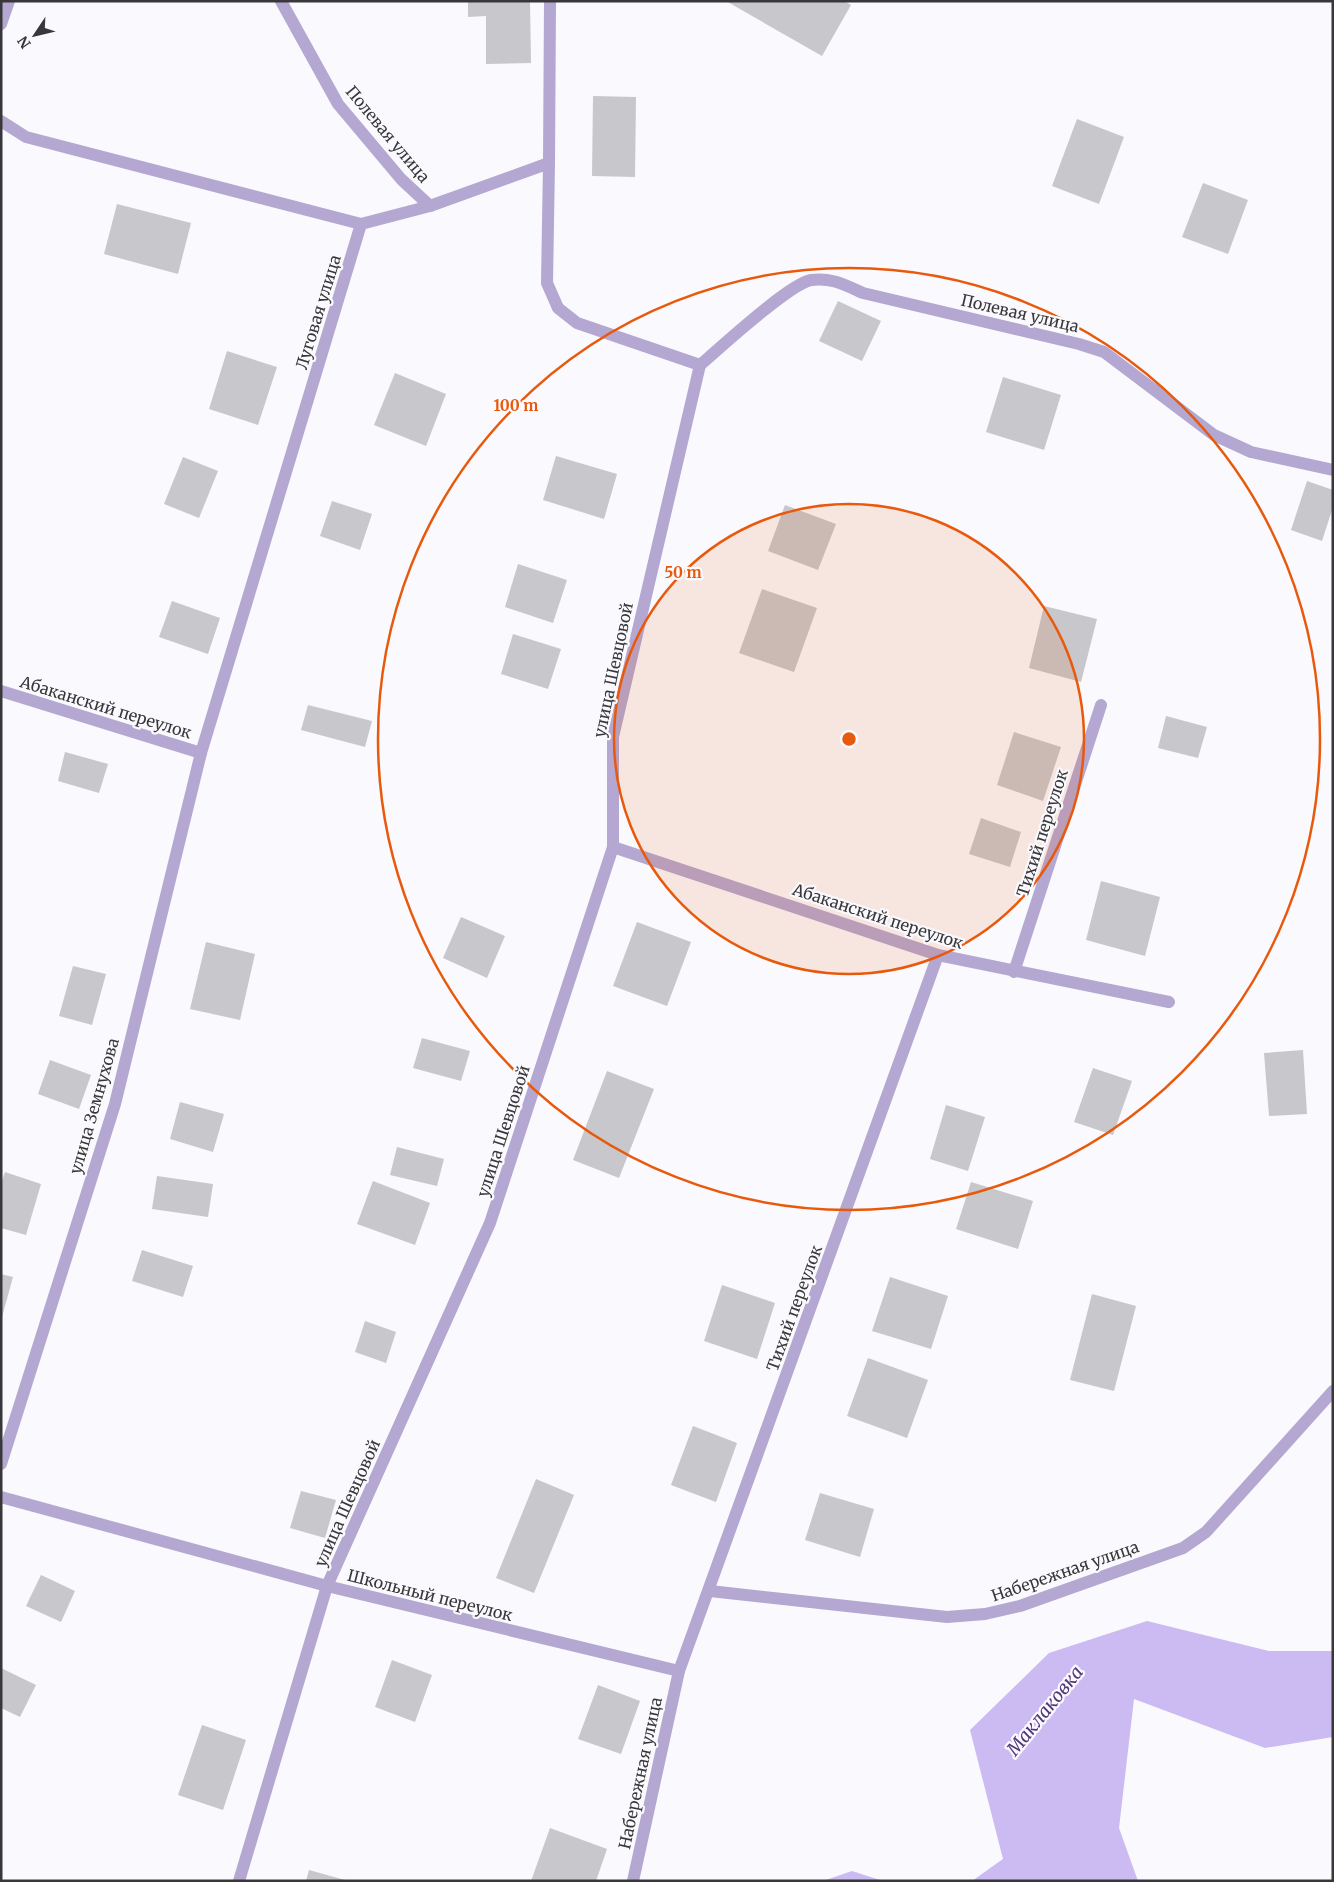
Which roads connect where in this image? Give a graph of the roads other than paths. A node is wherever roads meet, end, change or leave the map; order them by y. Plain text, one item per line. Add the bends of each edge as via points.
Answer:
1 (9, 1) edge
2 (281, 1) edge
3 (550, 1) edge
4 (1, 24) edge
5 (1, 121) edge
6 (549, 163) junction
7 (430, 206) junction
8 (361, 224) junction
9 (700, 365) junction
10 (1333, 470) edge
11 (1, 692) edge
12 (1101, 705) dead end
13 (201, 753) junction
14 (613, 847) junction
15 (938, 955) junction
16 (1014, 972) junction
17 (1169, 1002) dead end
18 (1333, 1391) edge
19 (1, 1464) edge
20 (1, 1497) edge
21 (327, 1586) junction
22 (710, 1591) junction
23 (679, 1672) junction
24 (239, 1881) edge
25 (634, 1881) edge

1 - 4 street
2 - 7 street, Полевая улица via 338,104 401,179
3 - 6 street
5 - 8 street via 26,137
6 - 7 street
6 - 9 street via 547,283 558,308 577,323
7 - 8 street
8 - 13 street, Луговая улица
9 - 10 street, Полевая улица via 773,303 809,280 833,280 863,292 1104,352 1214,435 1251,452
9 - 14 street, улица Шевцовой via 613,737
11 - 13 street, Абаканский переулок
12 - 16 street, Тихий переулок
13 - 19 street, улица Земнухова via 114,1104
14 - 15 street, Абаканский переулок
14 - 21 street, улица Шевцовой via 490,1223
15 - 16 street, Абаканский переулок
15 - 22 street, Тихий переулок
16 - 17 street, Абаканский переулок
18 - 22 street, Набережная улица via 1206,1532 1183,1548 1020,1606 947,1618
20 - 21 street, Школьный переулок
21 - 23 street, Школьный переулок
21 - 24 street, улица Шевцовой
22 - 23 street, Тихий переулок
23 - 25 street, Набережная улица

